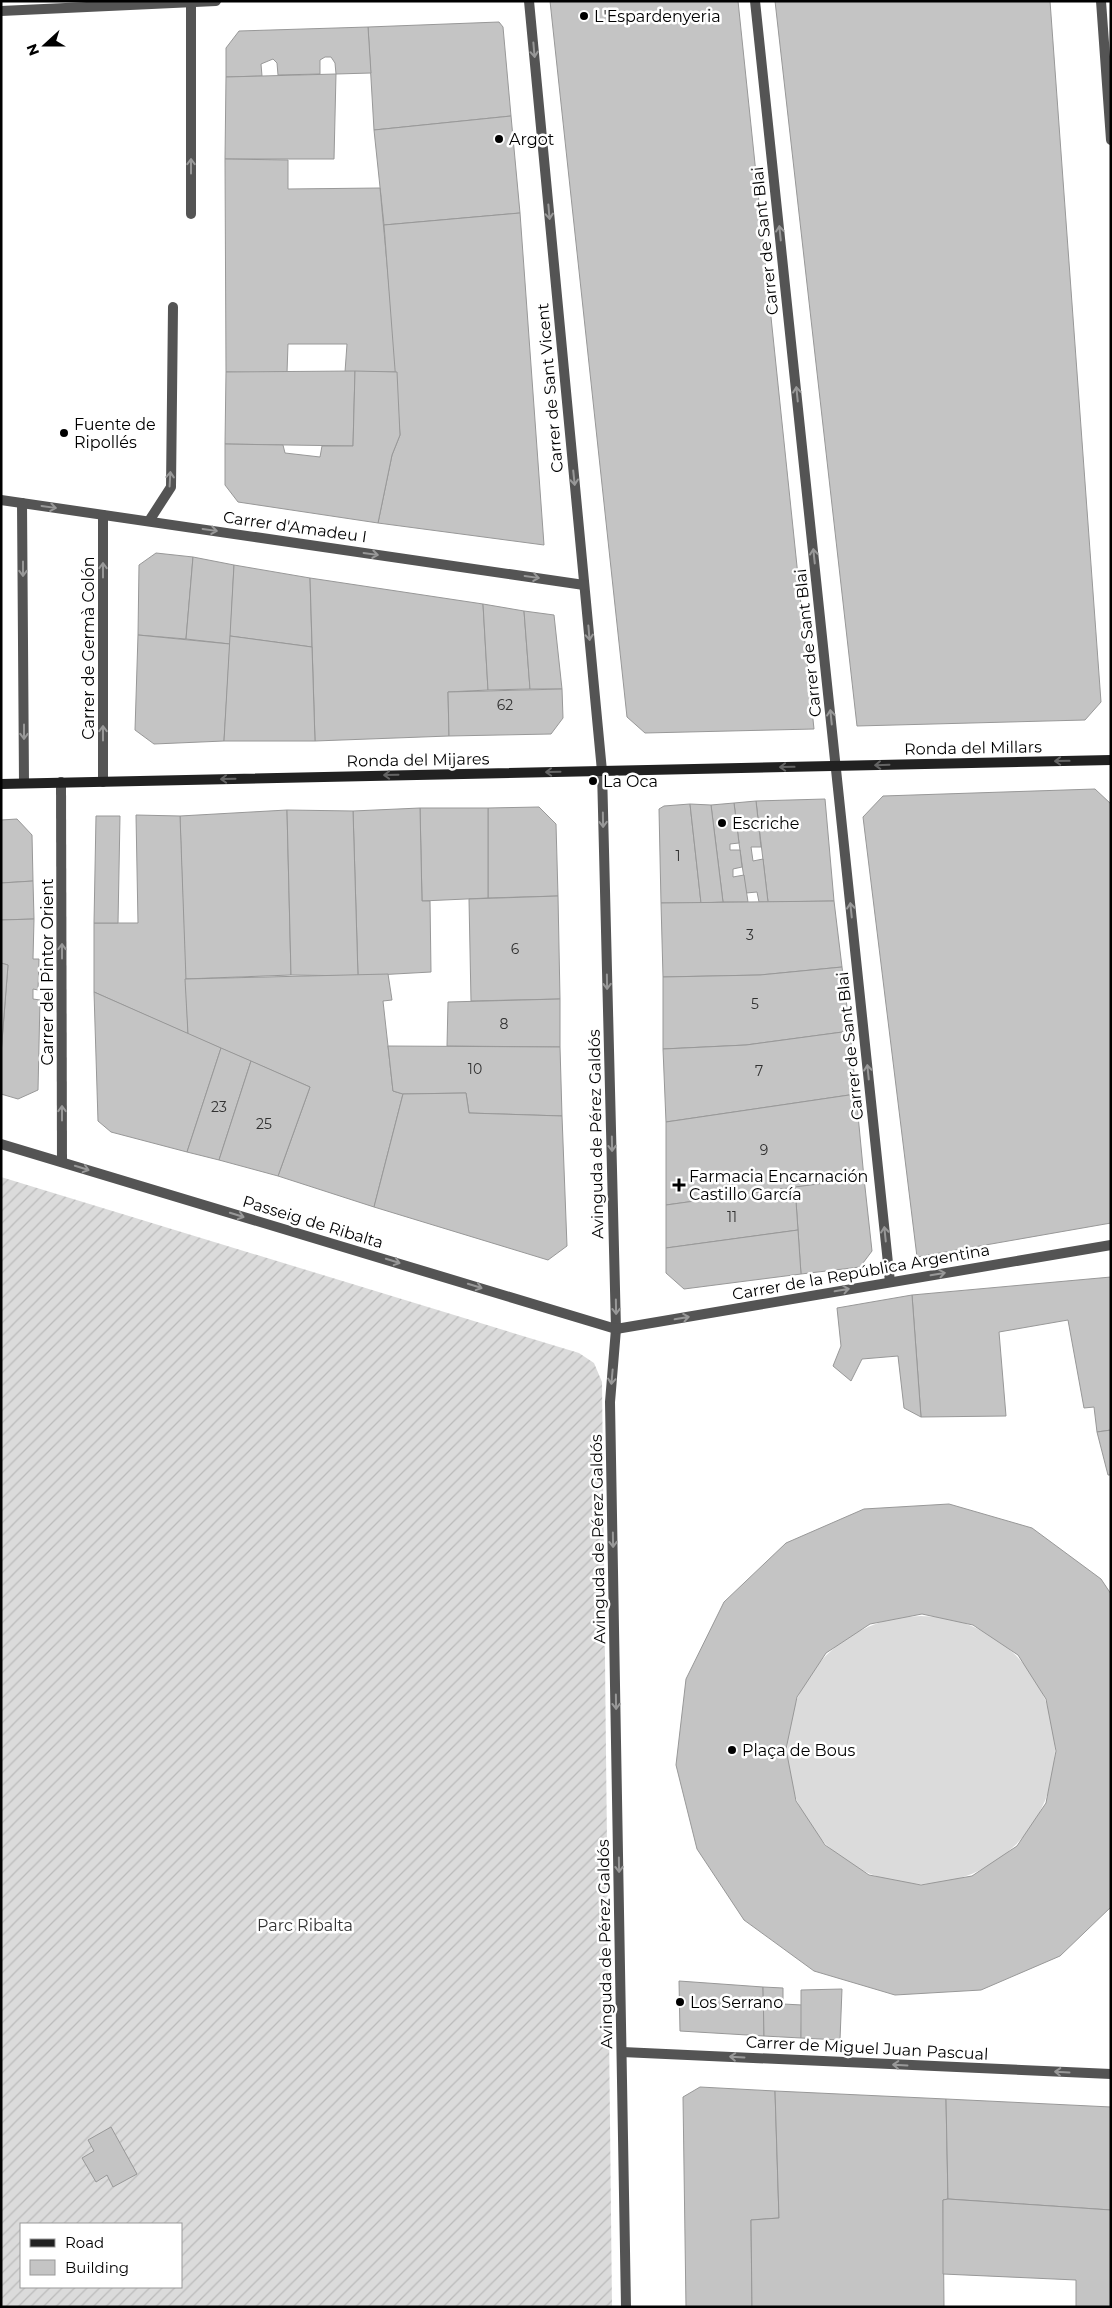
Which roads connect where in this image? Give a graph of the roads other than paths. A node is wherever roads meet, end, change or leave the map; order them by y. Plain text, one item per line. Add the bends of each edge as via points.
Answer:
1 (216, 1) edge
2 (529, 1) edge
3 (755, 1) edge
4 (1101, 1) edge
5 (191, 2) edge
6 (1, 11) edge
7 (1110, 109) edge
8 (1111, 140) edge
9 (191, 214) dead end
10 (173, 307) dead end
11 (1, 500) edge
12 (22, 503) junction
13 (103, 514) junction
14 (149, 521) junction
15 (584, 585) junction
16 (1111, 760) edge
17 (836, 766) junction
18 (602, 771) junction
19 (62, 782) junction
20 (103, 782) junction
21 (24, 783) junction
22 (1, 784) edge
23 (1, 1144) edge
24 (62, 1162) junction
25 (1111, 1245) edge
26 (890, 1282) junction
27 (616, 1329) junction
28 (622, 2052) junction
29 (1111, 2074) edge
30 (626, 2307) edge

1 - 5 street
2 -> 15 street, Carrer de Sant Vicent
17 -> 3 street, Carrer de Sant Blai
4 - 7 street
5 - 6 street
9 -> 5 street
7 - 8 street
14 -> 10 street via 171,487
11 - 12 street, Carrer d'Amadeu I
12 -> 13 street, Carrer d'Amadeu I
12 -> 21 street
13 - 14 street, Carrer d'Amadeu I
20 -> 13 street, Carrer de Germà Colón
14 -> 15 street, Carrer d'Amadeu I
15 -> 18 street, Carrer de Sant Vicent
16 -> 17 main road, Ronda del Millars
17 -> 18 main road, Ronda del Mijares
26 -> 17 street, Carrer de Sant Blai
18 -> 20 main road, Ronda del Mijares
18 -> 27 street, Avinguda de Pérez Galdós
19 - 20 main road, Ronda del Mijares
19 - 21 main road, Ronda del Mijares
24 -> 19 street, Carrer del Pintor Orient
21 - 22 main road, Ronda del Mijares
23 - 24 street, Passeig de Ribalta
24 -> 27 street, Passeig de Ribalta
26 -> 25 street, Carrer de la República Argentina
27 -> 26 street, Carrer de la República Argentina
27 -> 28 street, Avinguda de Pérez Galdós via 610,1402
29 -> 28 street, Carrer de Miguel Juan Pascual
28 - 30 street, Avinguda de Pérez Galdós

